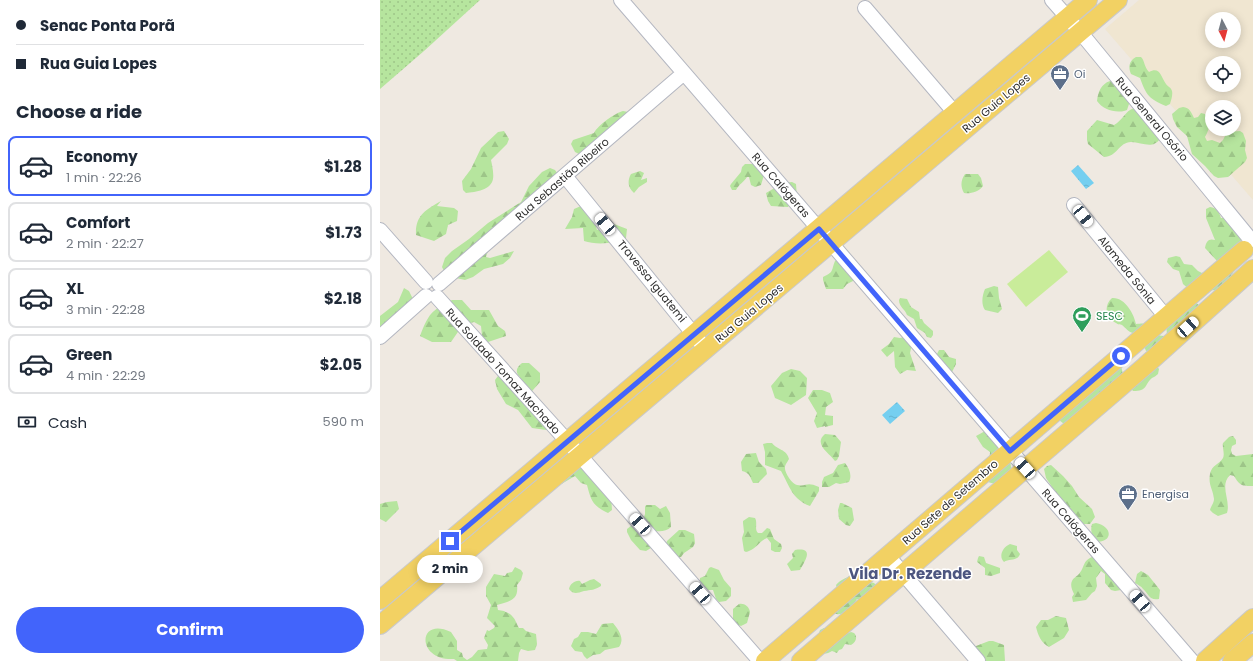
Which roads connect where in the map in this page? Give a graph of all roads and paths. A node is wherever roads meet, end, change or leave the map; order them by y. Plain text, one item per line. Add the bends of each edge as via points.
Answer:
1 (1052, 0) edge
2 (1088, 0) edge
3 (1118, 0) edge
4 (623, 1) edge
5 (865, 8) dead end
6 (1068, 18) junction
7 (1080, 33) junction
8 (684, 73) junction
9 (955, 113) junction
10 (565, 176) junction
11 (1074, 205) dead end
12 (819, 229) junction
13 (380, 230) edge
14 (831, 243) junction
15 (1250, 248) edge
16 (1253, 269) edge
17 (432, 290) junction
18 (1166, 317) junction
19 (694, 333) junction
20 (380, 337) edge
21 (1129, 349) junction
22 (706, 350) junction
23 (1145, 366) junction
24 (568, 442) junction
25 (1010, 451) junction
26 (580, 456) junction
27 (1025, 468) junction
28 (888, 556) junction
29 (903, 573) junction
30 (380, 600) edge
31 (1253, 618) edge
32 (380, 626) edge
33 (1253, 643) edge
34 (760, 661) edge
35 (765, 661) edge
36 (801, 661) edge
37 (978, 661) edge
38 (1192, 661) edge
39 (1205, 661) edge
40 (1232, 661) edge

1 - 6 street, Rua General Osório
2 - 6 main road, Rua Guia Lopes
3 - 7 main road, Rua Guia Lopes
4 - 8 street, Rua Calógeras
5 - 9 street
6 - 7 street, Rua General Osório
6 - 9 main road, Rua Guia Lopes
7 - 14 main road, Rua Guia Lopes
7 - 15 street, Rua General Osório
8 - 10 street, Rua Sebastião Ribeiro
8 - 12 street, Rua Calógeras
9 - 12 main road, Rua Guia Lopes
10 - 17 street, Rua Sebastião Ribeiro
10 - 19 street, Travessa Iguatemi
11 - 18 street, Alameda Sônia
12 - 14 street, Rua Calógeras
12 - 19 main road, Rua Guia Lopes
13 - 17 street, Rua Soldado Tomaz Machado
14 - 22 main road, Rua Guia Lopes
14 - 25 street, Rua Calógeras
15 - 18 main road, Rua Sete de Setembro
16 - 23 main road, Rua Sete de Setembro
17 - 20 street, Rua Sebastião Ribeiro
17 - 24 street, Rua Soldado Tomaz Machado
18 - 21 main road, Rua Sete de Setembro
19 - 22 street, Travessa Iguatemi
19 - 24 main road, Rua Guia Lopes
21 - 23 main road
21 - 25 main road, Rua Sete de Setembro
22 - 26 main road, Rua Guia Lopes
23 - 27 main road, Rua Sete de Setembro
24 - 26 street, Rua Soldado Tomaz Machado
24 - 30 main road, Rua Guia Lopes
25 - 27 street, Rua Calógeras
25 - 28 main road, Rua Sete de Setembro
26 - 32 main road, Rua Guia Lopes
26 - 34 street, Rua Soldado Tomaz Machado
27 - 29 main road, Rua Sete de Setembro
27 - 38 street, Rua Calógeras
28 - 29 street
28 - 35 main road, Rua Sete de Setembro
29 - 36 main road, Rua Sete de Setembro
29 - 37 street
31 - 39 main road
33 - 40 main road

